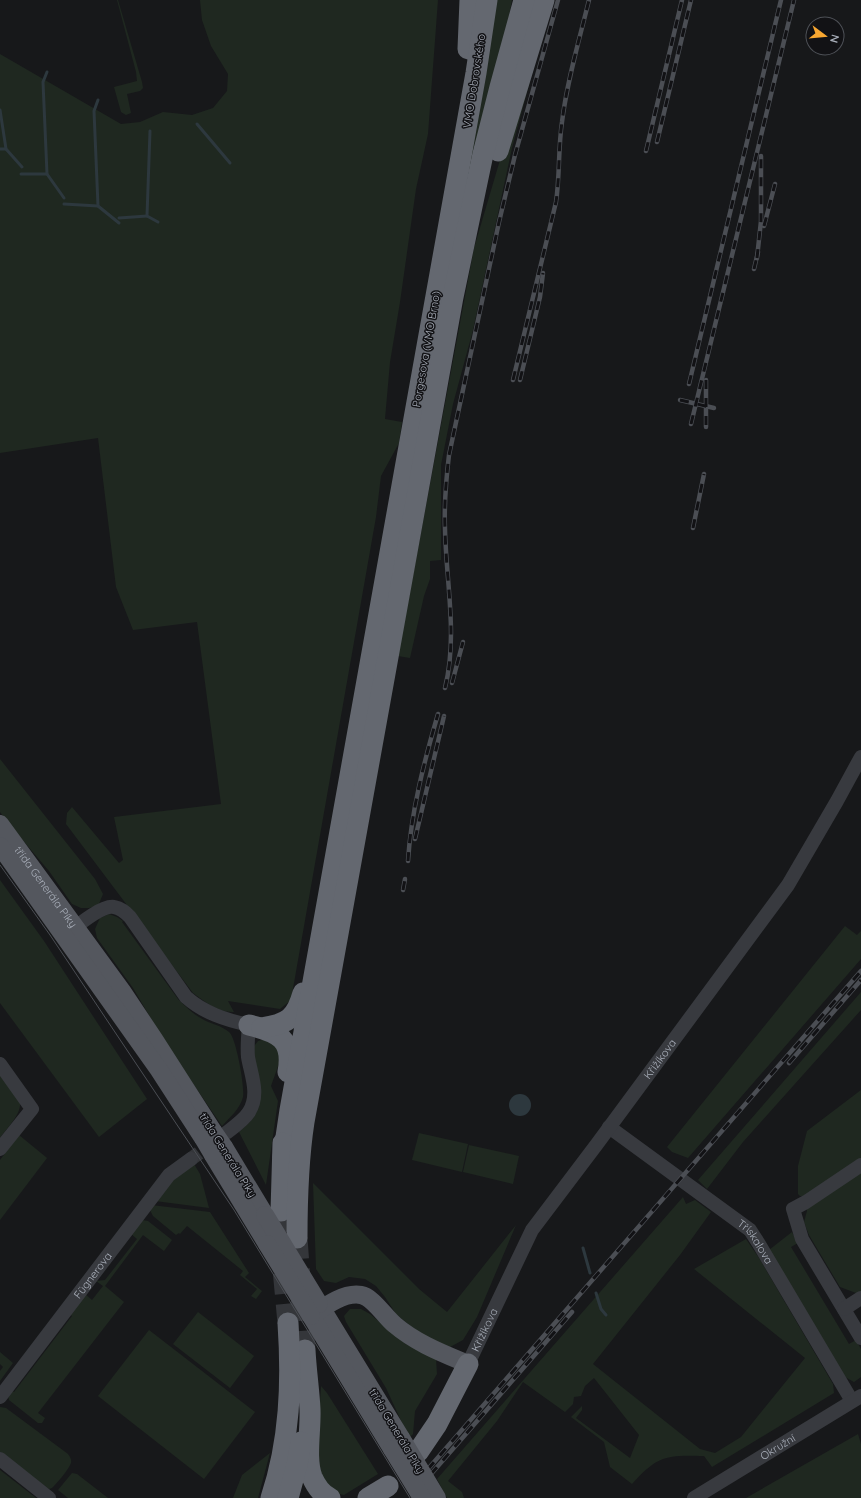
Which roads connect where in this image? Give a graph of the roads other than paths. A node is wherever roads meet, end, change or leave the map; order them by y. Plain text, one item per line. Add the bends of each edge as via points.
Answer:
1 (470, 0) edge
2 (487, 0) edge
3 (524, 0) edge
4 (544, 0) edge
5 (460, 163) junction
6 (453, 297) junction
7 (861, 757) edge
8 (0, 824) edge
9 (0, 846) edge
10 (325, 916) junction
11 (70, 931) junction
12 (256, 1027) junction
13 (0, 1064) edge
14 (609, 1127) junction
15 (209, 1146) junction
16 (0, 1149) edge
17 (283, 1156) junction
18 (861, 1165) edge
19 (273, 1213) junction
20 (298, 1238) tunnel mouth
21 (861, 1298) edge
22 (844, 1309) junction
23 (318, 1310) junction
24 (288, 1323) tunnel mouth
25 (861, 1338) edge
26 (468, 1364) junction
27 (0, 1396) edge
28 (857, 1398) edge
29 (396, 1443) junction
30 (418, 1452) dead end
31 (0, 1460) edge
32 (50, 1498) edge
33 (271, 1498) edge
34 (288, 1498) edge
35 (330, 1498) edge
36 (368, 1498) edge
37 (381, 1498) edge
38 (422, 1498) edge
39 (437, 1498) edge
40 (694, 1498) edge

1 - 5 highway via 466,76 460,119
2 - 5 highway, VMO Dobrovského
3 - 6 highway via 483,154
4 - 6 highway
5 - 10 highway, Porgesova (VMO Brno)
6 - 20 highway via 304,1122 297,1192
7 - 14 street, Křižíkova via 788,885
8 - 11 main road, třída Generála Píky
9 - 11 main road, třída Generála Píky
10 - 12 highway via 309,957 303,993 296,1011 286,1022
10 - 17 highway
11 - 12 street via 107,907 122,909 186,997 197,1007 234,1022
11 - 15 main road, třída Generála Píky
12 - 15 street, Fügnerova via 248,1050 254,1087 250,1110
12 - 17 highway via 278,1036 289,1051 290,1064 282,1108
13 - 16 street via 32,1109
14 - 26 street, Křižíkova via 532,1230
14 - 28 street, Třískalova via 750,1230
15 - 19 main road, třída Generála Píky
15 - 23 main road, třída Generála Píky, bridge via 267,1244
15 - 27 street, Fügnerova via 169,1176
17 - 19 highway
18 - 22 street via 793,1209 802,1239
19 - 23 main road, třída Generála Píky, bridge
21 - 22 street
22 - 25 street
23 - 26 main road via 351,1295 363,1296 408,1336
23 - 29 main road, třída Generála Píky
23 - 29 main road, třída Generála Píky via 321,1333
24 - 33 highway via 290,1384 287,1422 281,1463
26 - 30 highway via 437,1424
28 - 40 street, Okružní
29 - 38 main road, třída Generála Píky, bridge
29 - 39 main road, třída Generála Píky, bridge
31 - 32 street
34 - 35 highway via 302,1438 305,1411 305,1356 310,1409 310,1467 317,1487
36 - 37 highway via 388,1486

